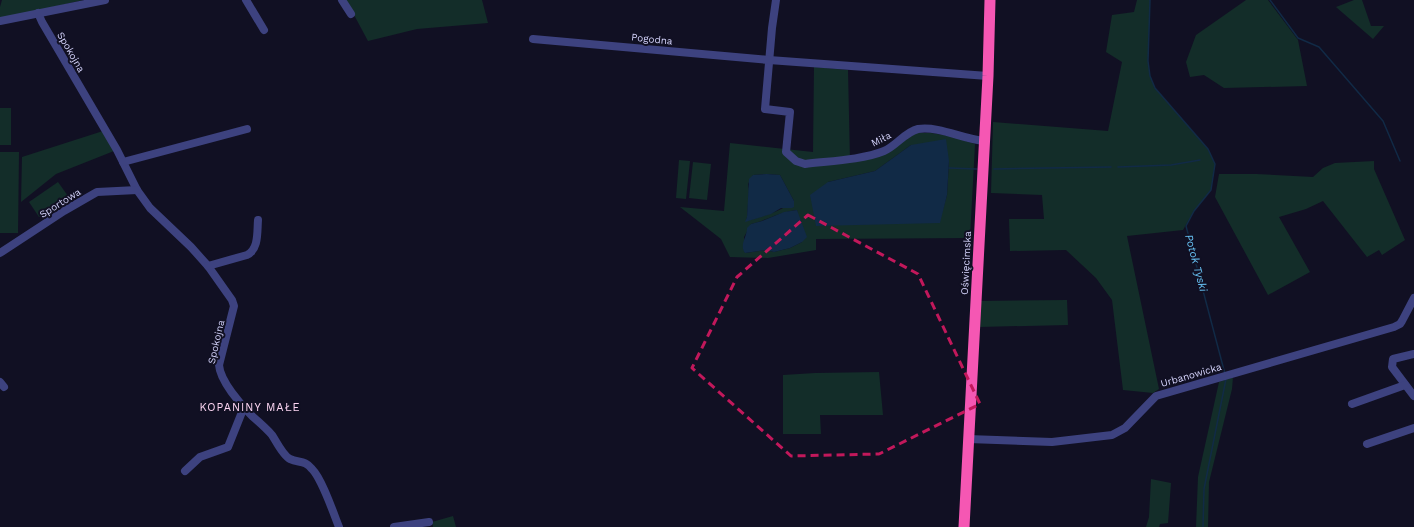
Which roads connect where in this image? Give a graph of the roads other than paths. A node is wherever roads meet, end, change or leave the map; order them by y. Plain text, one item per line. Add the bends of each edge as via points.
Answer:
1 (105, 0) edge
2 (246, 0) edge
3 (342, 0) edge
4 (776, 0) edge
5 (990, 0) edge
6 (38, 13) junction
7 (351, 14) dead end
8 (0, 21) edge
9 (264, 30) dead end
10 (533, 39) dead end
11 (769, 60) junction
12 (988, 76) junction
13 (247, 129) dead end
14 (984, 141) junction
15 (124, 162) junction
16 (137, 190) junction
17 (258, 220) dead end
18 (0, 253) edge
19 (208, 266) junction
20 (1414, 298) edge
21 (1414, 354) edge
22 (1405, 385) junction
23 (1414, 396) edge
24 (1352, 404) dead end
25 (244, 406) junction
26 (1414, 428) edge
27 (968, 439) junction
28 (1367, 444) dead end
29 (185, 471) dead end
30 (429, 522) dead end
31 (339, 527) edge
32 (394, 527) edge
33 (964, 527) edge

1 - 6 street
2 - 9 street
3 - 7 street
4 - 11 street
5 - 12 highway, Oświęcimska
6 - 8 street
6 - 15 street, Spokojna
10 - 11 street, Pogodna
11 - 12 street, Pogodna
11 - 14 street, Miła via 765,109 790,112 786,152 796,161 805,164 869,155 884,150 919,129
12 - 14 highway, Oświęcimska
13 - 15 street
14 - 27 highway, Oświęcimska
15 - 16 street, Spokojna
16 - 18 street, Sportowa via 97,192
16 - 19 street, Spokojna via 150,208 179,234
17 - 19 street via 255,248 252,252
19 - 25 street, Spokojna via 234,306 219,365 223,380
20 - 27 street, Urbanowicka via 1400,324 1394,327 1156,396 1125,428 1112,435 1052,442
21 - 22 street via 1393,359 1392,367
22 - 23 street
22 - 24 street
25 - 29 street via 228,447 200,457
25 - 31 street, Spokojna via 290,459 302,461 313,469
26 - 28 street
27 - 33 highway, Oświęcimska
30 - 32 street

